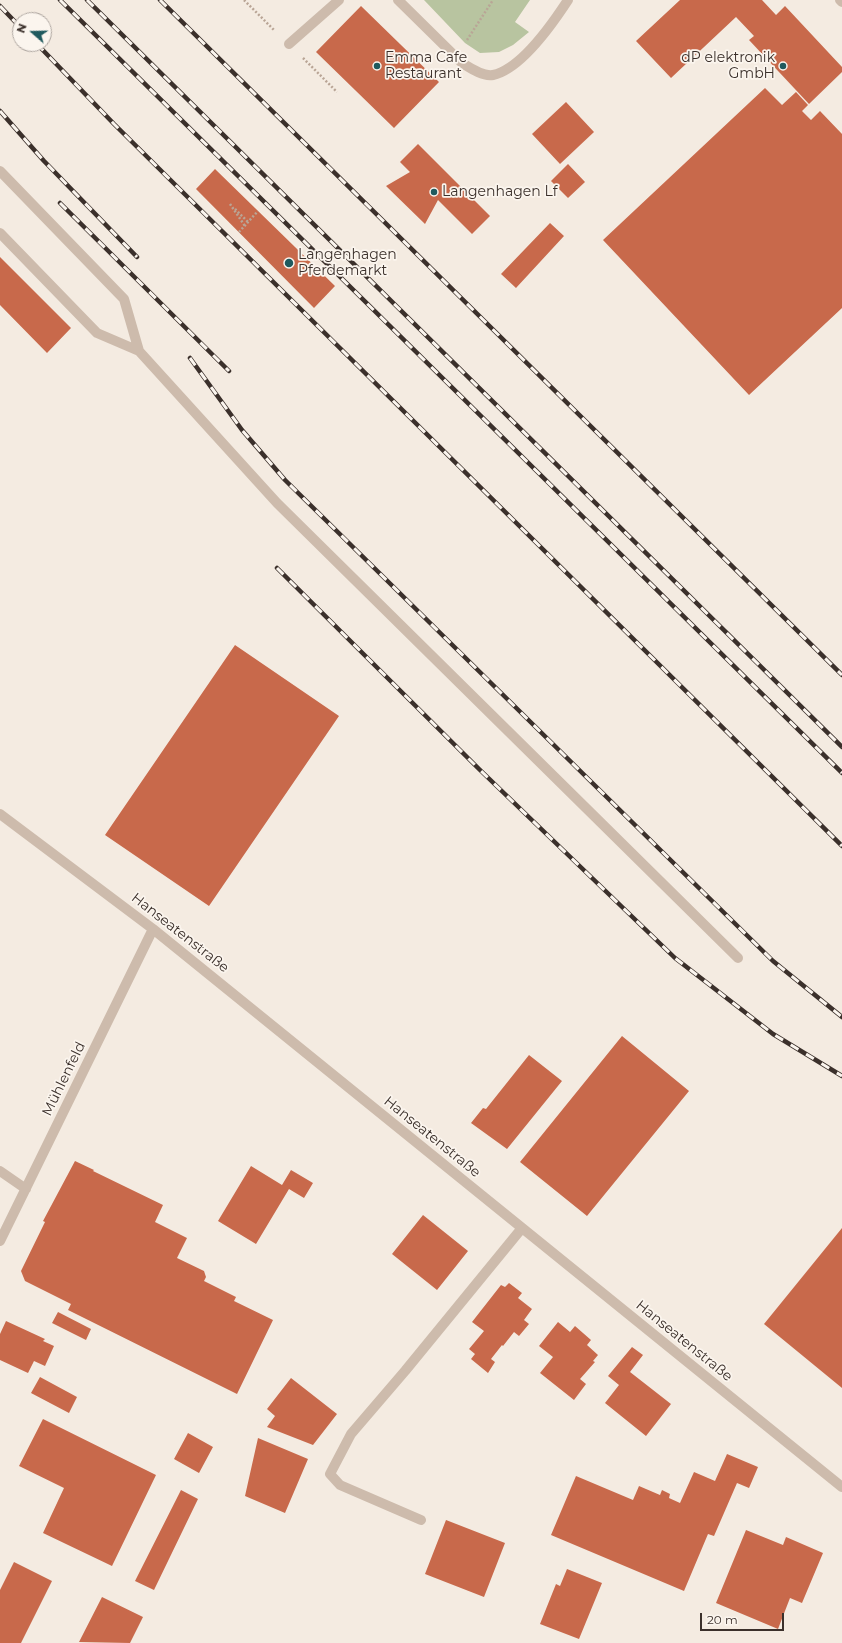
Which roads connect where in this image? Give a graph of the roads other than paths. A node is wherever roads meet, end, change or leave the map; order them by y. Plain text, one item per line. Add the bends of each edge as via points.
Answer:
1 (339, 0) edge
2 (398, 0) edge
3 (568, 0) edge
4 (289, 44) road end
5 (0, 171) edge
6 (0, 233) edge
7 (139, 351) junction
8 (0, 814) edge
9 (153, 929) junction
10 (738, 958) dead end
11 (0, 1171) edge
12 (26, 1189) junction
13 (522, 1228) junction
14 (0, 1241) edge
15 (842, 1487) edge
16 (420, 1520) dead end

1 - 4 street
2 - 3 street via 456,57 474,71 492,75 517,63 550,26
5 - 7 street via 124,299
6 - 7 street via 97,333
7 - 10 street via 277,503
8 - 9 street, Hanseatenstraße
9 - 12 street, Mühlenfeld
9 - 13 street, Hanseatenstraße
11 - 12 street
12 - 14 street, Mühlenfeld
13 - 15 street, Hanseatenstraße
13 - 16 street via 351,1434 330,1474 340,1485

